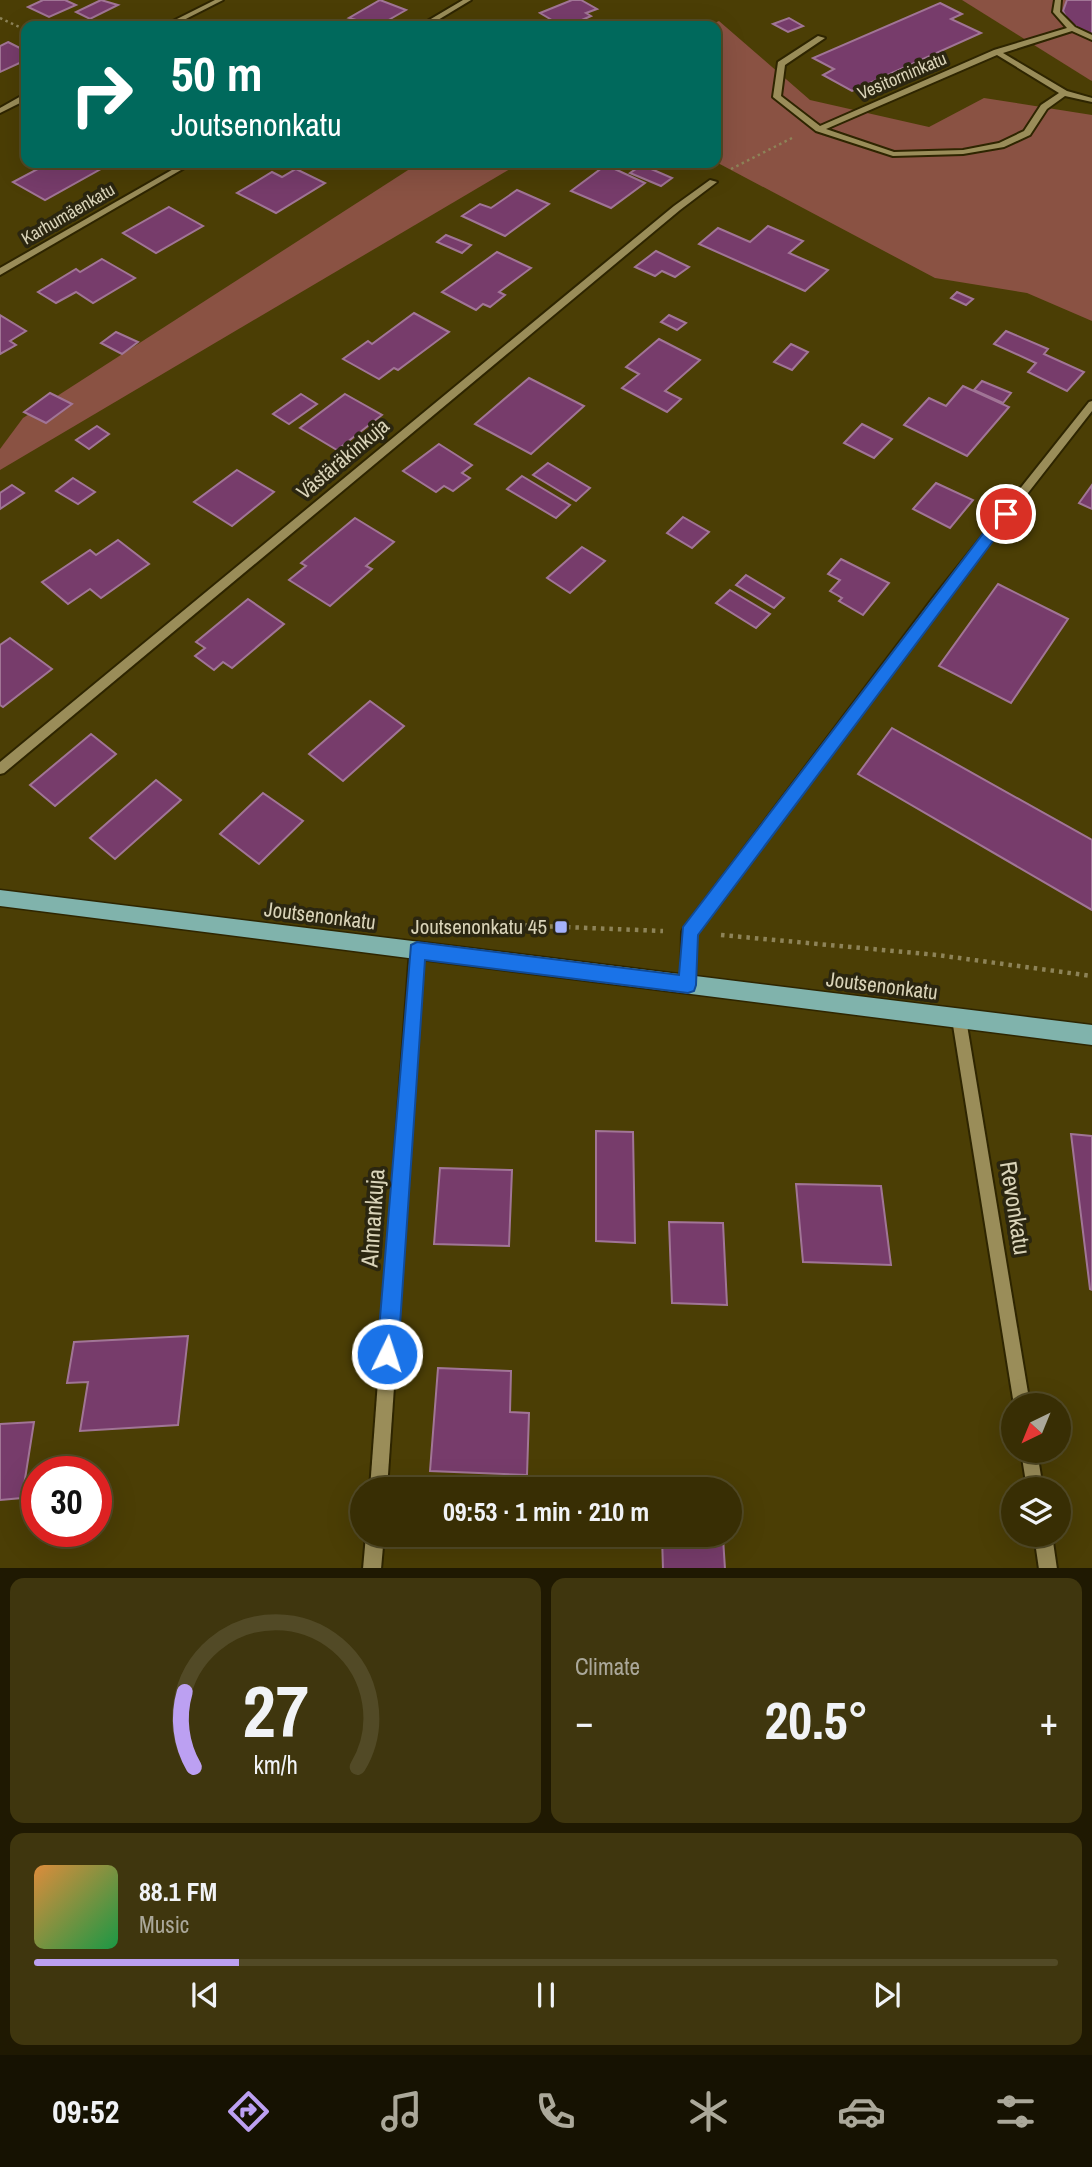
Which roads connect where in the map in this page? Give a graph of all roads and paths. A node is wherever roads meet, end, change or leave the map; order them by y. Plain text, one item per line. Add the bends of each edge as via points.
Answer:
1 (219, 0) edge
2 (468, 0) edge
3 (1058, 0) edge
4 (0, 18) edge
5 (177, 21) edge
6 (432, 21) edge
7 (21, 28) edge
8 (1072, 29) junction
9 (821, 38) dead end
10 (1092, 38) edge
11 (997, 52) junction
12 (1064, 93) junction
13 (21, 100) edge
14 (1092, 100) edge
15 (0, 111) edge
16 (819, 129) junction
17 (180, 168) edge
18 (713, 182) joint
19 (0, 272) edge
20 (1092, 404) edge
21 (0, 769) edge
22 (0, 898) edge
23 (457, 922) dead end
24 (689, 932) junction
25 (417, 950) junction
26 (1092, 976) edge
27 (688, 985) junction
28 (959, 1019) junction
29 (1092, 1035) edge
30 (1020, 1393) edge
31 (379, 1477) edge
32 (373, 1547) edge
33 (1045, 1547) edge
34 (372, 1568) edge
35 (1048, 1568) edge

1 - 5 street
2 - 6 street
3 - 8 street via 1056,12
4 - 7 path
8 - 10 street
8 - 11 street, Vesitorninkatu
9 - 16 street via 781,64 777,97
11 - 12 street
11 - 16 street, Vesitorninkatu
12 - 14 street
12 - 16 street via 1044,107 1027,133 1001,145 963,152 892,154
13 - 15 street
16 - 18 path via 769,148
17 - 19 street, Karhumäenkatu
18 - 21 street, Västäräkinkuja
20 - 24 street via 937,601
22 - 25 main road, Joutsenonkatu
23 - 24 path
24 - 26 path via 937,955
24 - 27 street
25 - 27 main road, Joutsenonkatu
25 - 31 street, Ahmankuja
27 - 28 main road, Joutsenonkatu
28 - 29 main road, Joutsenonkatu
28 - 30 street, Revonkatu
32 - 34 street
33 - 35 street

